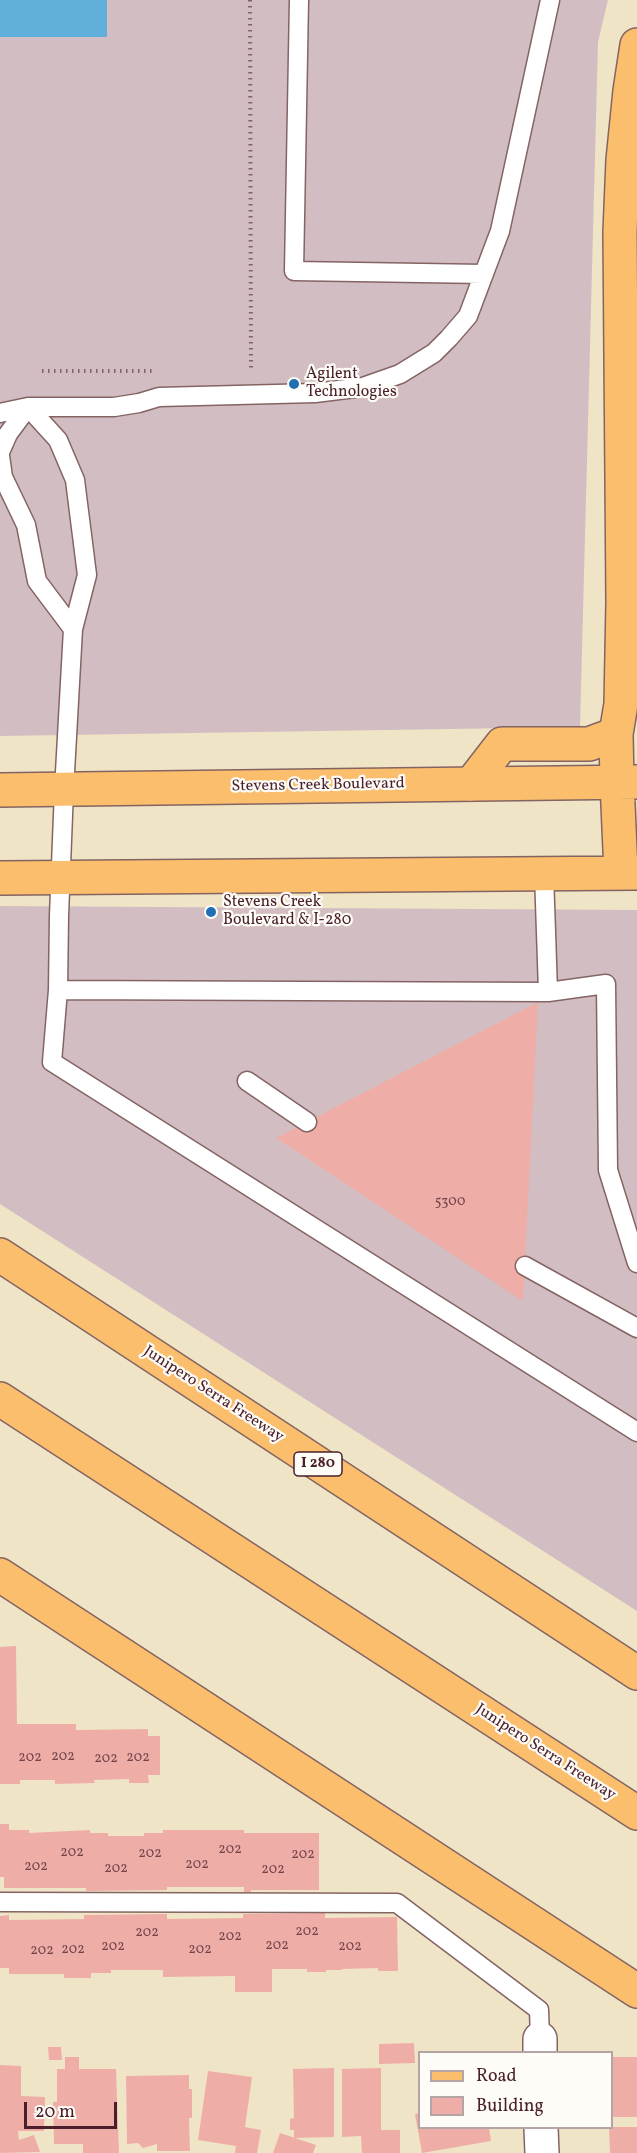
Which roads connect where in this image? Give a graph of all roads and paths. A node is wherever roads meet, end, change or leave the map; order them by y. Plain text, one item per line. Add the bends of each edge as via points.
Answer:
1 (250, 0) edge
2 (299, 0) edge
3 (550, 0) edge
4 (637, 45) edge
5 (484, 274) junction
6 (42, 371) dead end
7 (161, 371) dead end
8 (240, 371) dead end
9 (28, 407) junction
10 (0, 413) edge
11 (0, 454) edge
12 (74, 629) junction
13 (616, 734) junction
14 (627, 782) edge
15 (471, 784) junction
16 (0, 790) edge
17 (64, 790) junction
18 (544, 873) junction
19 (629, 873) edge
20 (61, 877) junction
21 (0, 878) edge
22 (58, 990) junction
23 (548, 992) junction
24 (247, 1082) dead end
25 (307, 1122) dead end
26 (0, 1255) edge
27 (637, 1263) edge
28 (525, 1266) dead end
29 (637, 1328) edge
30 (0, 1399) edge
31 (637, 1432) edge
32 (0, 1575) edge
33 (637, 1673) edge
34 (637, 1813) edge
35 (0, 1902) edge
36 (637, 1991) edge
37 (540, 2046) edge
38 (541, 2129) edge
39 (542, 2153) edge

1 - 8 path via 252,371
2 - 5 lane via 294,271
3 - 5 lane via 500,231
4 - 13 main road via 623,160 620,232 623,602 621,704
5 - 9 lane via 468,316 434,353 400,374 363,387 315,393 159,397 114,407
6 - 7 path
9 - 10 lane
9 - 11 lane via 8,434
9 - 12 lane via 58,440 75,480 87,575
11 - 12 lane via 3,477 26,525 37,581
12 - 17 lane
13 - 14 main road
13 - 15 main road via 589,744 502,744
14 - 15 main road, Stevens Creek Boulevard
14 - 19 main road
15 - 17 main road, Stevens Creek Boulevard
16 - 17 main road, Stevens Creek Boulevard
17 - 20 lane
18 - 19 main road
18 - 20 main road
18 - 23 lane
20 - 21 main road
20 - 22 lane
22 - 23 lane
22 - 31 lane via 52,1062
23 - 27 lane via 606,984 608,1170
24 - 25 lane
26 - 33 main road, Junipero Serra Freeway / I 280
28 - 29 lane
30 - 34 main road, Junipero Serra Freeway
32 - 36 main road
35 - 37 lane via 397,1903 539,2010
38 - 39 street

